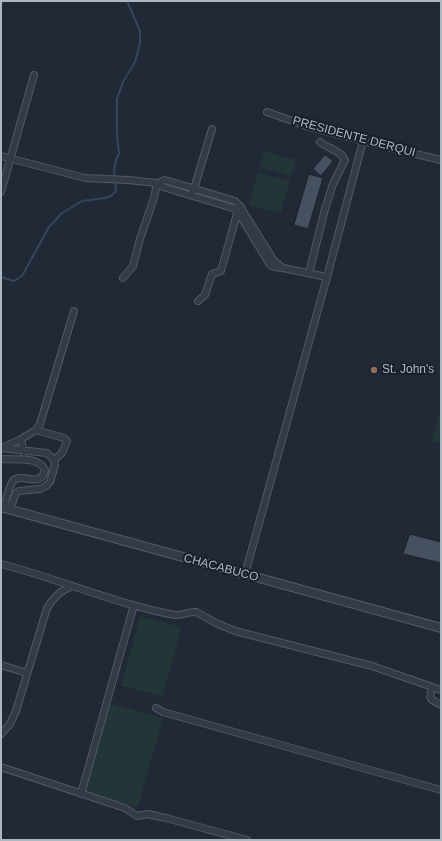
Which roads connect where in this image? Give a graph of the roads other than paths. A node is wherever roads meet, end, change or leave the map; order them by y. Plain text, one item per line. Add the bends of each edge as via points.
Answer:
1 (34, 75) dead end
2 (268, 112) dead end
3 (212, 129) dead end
4 (362, 141) junction
5 (320, 142) dead end
6 (1, 156) edge
7 (10, 158) junction
8 (441, 160) edge
9 (157, 184) junction
10 (1, 192) edge
11 (193, 192) junction
12 (239, 209) junction
13 (309, 273) junction
14 (327, 277) junction
15 (123, 278) dead end
16 (198, 301) dead end
17 (74, 311) dead end
18 (36, 430) junction
19 (21, 439) junction
20 (1, 448) edge
21 (24, 451) junction
22 (1, 459) edge
23 (25, 460) junction
24 (54, 460) junction
25 (5, 508) edge
26 (1, 564) edge
27 (245, 574) junction
28 (72, 586) junction
29 (134, 605) junction
30 (441, 628) edge
31 (1, 665) edge
32 (27, 672) junction
33 (432, 688) junction
34 (441, 690) edge
35 (441, 705) edge
36 (156, 708) dead end
37 (1, 734) edge
38 (1, 767) edge
39 (441, 790) edge
40 (81, 794) junction
41 (247, 840) edge

1 - 7 street
2 - 4 street, PRESIDENTE DERQUI via 309,127
3 - 11 street
4 - 8 street, PRESIDENTE DERQUI
4 - 14 street
5 - 13 street via 342,155 345,160 333,184
6 - 7 street
7 - 9 street via 85,178
7 - 10 street
9 - 11 street via 165,180
9 - 15 street via 133,266
11 - 12 street
12 - 13 street via 270,265
12 - 16 street via 221,271 212,274 205,295
13 - 14 street
14 - 27 street
17 - 18 street via 45,411
18 - 19 street
18 - 24 street via 67,441 62,453
19 - 20 street
19 - 21 street
20 - 21 street
21 - 23 street
21 - 24 street via 47,453
22 - 23 street
23 - 25 street via 38,462 45,470 44,474 38,480 17,478 13,481
24 - 25 street via 50,482 40,489 19,491
25 - 27 street, CHACABUCO
26 - 28 street
27 - 30 street, CHACABUCO
28 - 29 street
28 - 32 street via 55,596 47,608
29 - 33 street via 179,615 196,612 235,631 372,666
29 - 40 street
31 - 32 street
32 - 37 street via 16,711 10,724
33 - 34 street
33 - 35 street via 430,697
36 - 39 street via 241,735
38 - 40 street
40 - 41 street via 126,808 137,816 147,814 166,818

